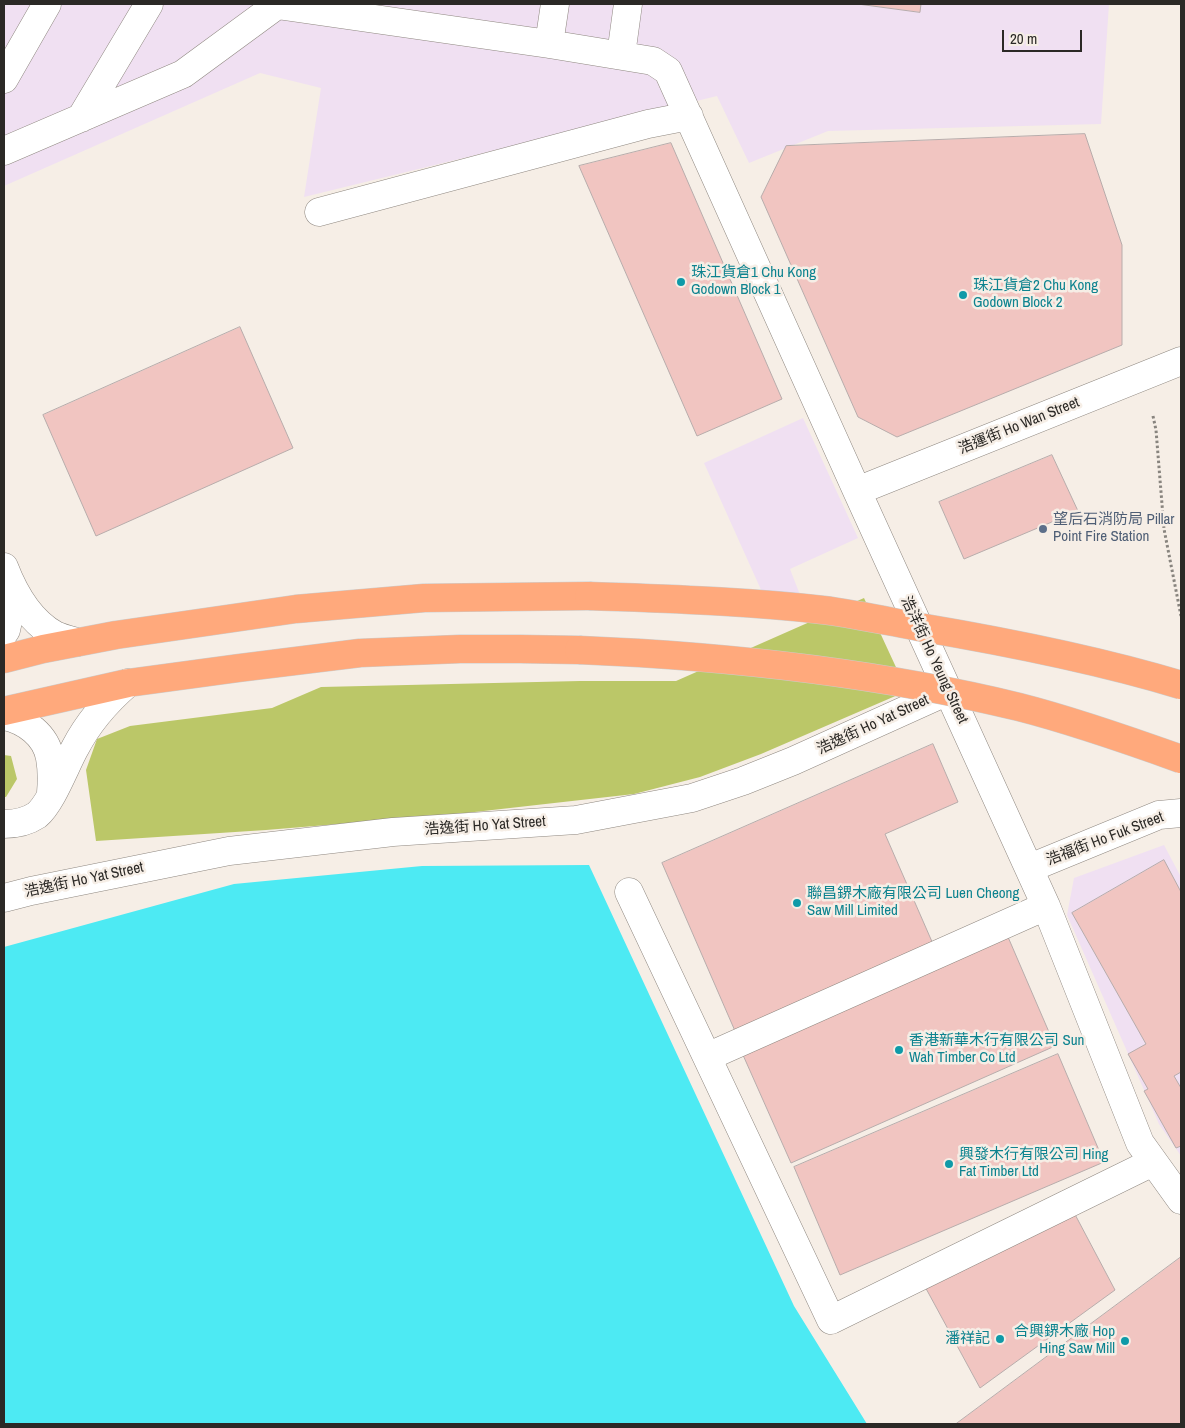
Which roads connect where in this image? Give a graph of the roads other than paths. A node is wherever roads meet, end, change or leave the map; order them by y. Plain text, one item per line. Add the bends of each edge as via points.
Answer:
1 (47, 4) edge
2 (149, 4) edge
3 (277, 4) edge
4 (555, 4) edge
5 (628, 4) edge
6 (549, 44) junction
7 (621, 55) junction
8 (4, 79) edge
9 (690, 116) junction
10 (81, 118) junction
11 (4, 151) edge
12 (319, 212) dead end
13 (1181, 361) edge
14 (857, 491) junction
15 (7, 575) edge
16 (4, 633) edge
17 (77, 642) junction
18 (4, 659) edge
19 (128, 683) junction
20 (1181, 685) edge
21 (948, 690) junction
22 (4, 711) edge
23 (4, 716) edge
24 (1181, 759) edge
25 (51, 794) junction
26 (1181, 813) edge
27 (4, 824) edge
28 (1030, 868) junction
29 (629, 892) dead end
30 (4, 898) edge
31 (1046, 906) junction
32 (707, 1057) junction
33 (1153, 1162) junction
34 (1181, 1200) edge

1 - 8 street
2 - 10 street
3 - 6 street, 浩洋街 Ho Yeung Street
3 - 10 street via 183,74
4 - 6 street
5 - 7 street
6 - 7 street, 浩洋街 Ho Yeung Street
7 - 9 street, 浩洋街 Ho Yeung Street via 653,61 668,71
9 - 12 street via 648,124
9 - 14 street, 浩洋街 Ho Yeung Street
10 - 11 street
13 - 14 street, 浩運街 Ho Wan Street
14 - 21 street, 浩洋街 Ho Yeung Street
15 - 16 street via 11,607
15 - 17 street via 38,623 56,635
17 - 18 highway
17 - 20 highway, bridge via 296,608 424,598 589,596 721,601 824,610 957,633 1054,652
19 - 22 highway
19 - 24 highway, bridge via 360,654 468,649 639,652 810,668 956,693 1081,725
19 - 25 street via 110,699 87,729
21 - 28 street, 浩洋街 Ho Yeung Street
21 - 30 street, 浩逸街 Ho Yat Street via 793,761 692,798 576,820 393,832 229,851
23 - 25 street via 30,726 43,741 50,756
25 - 27 street via 36,816
26 - 28 street, 浩福街 Ho Fuk Street via 1159,815
28 - 31 street, 浩洋街 Ho Yeung Street
29 - 32 street
31 - 32 street
31 - 33 street, 浩洋街 Ho Yeung Street via 1140,1143
32 - 33 street via 831,1320
33 - 34 street, 浩洋街 Ho Yeung Street

